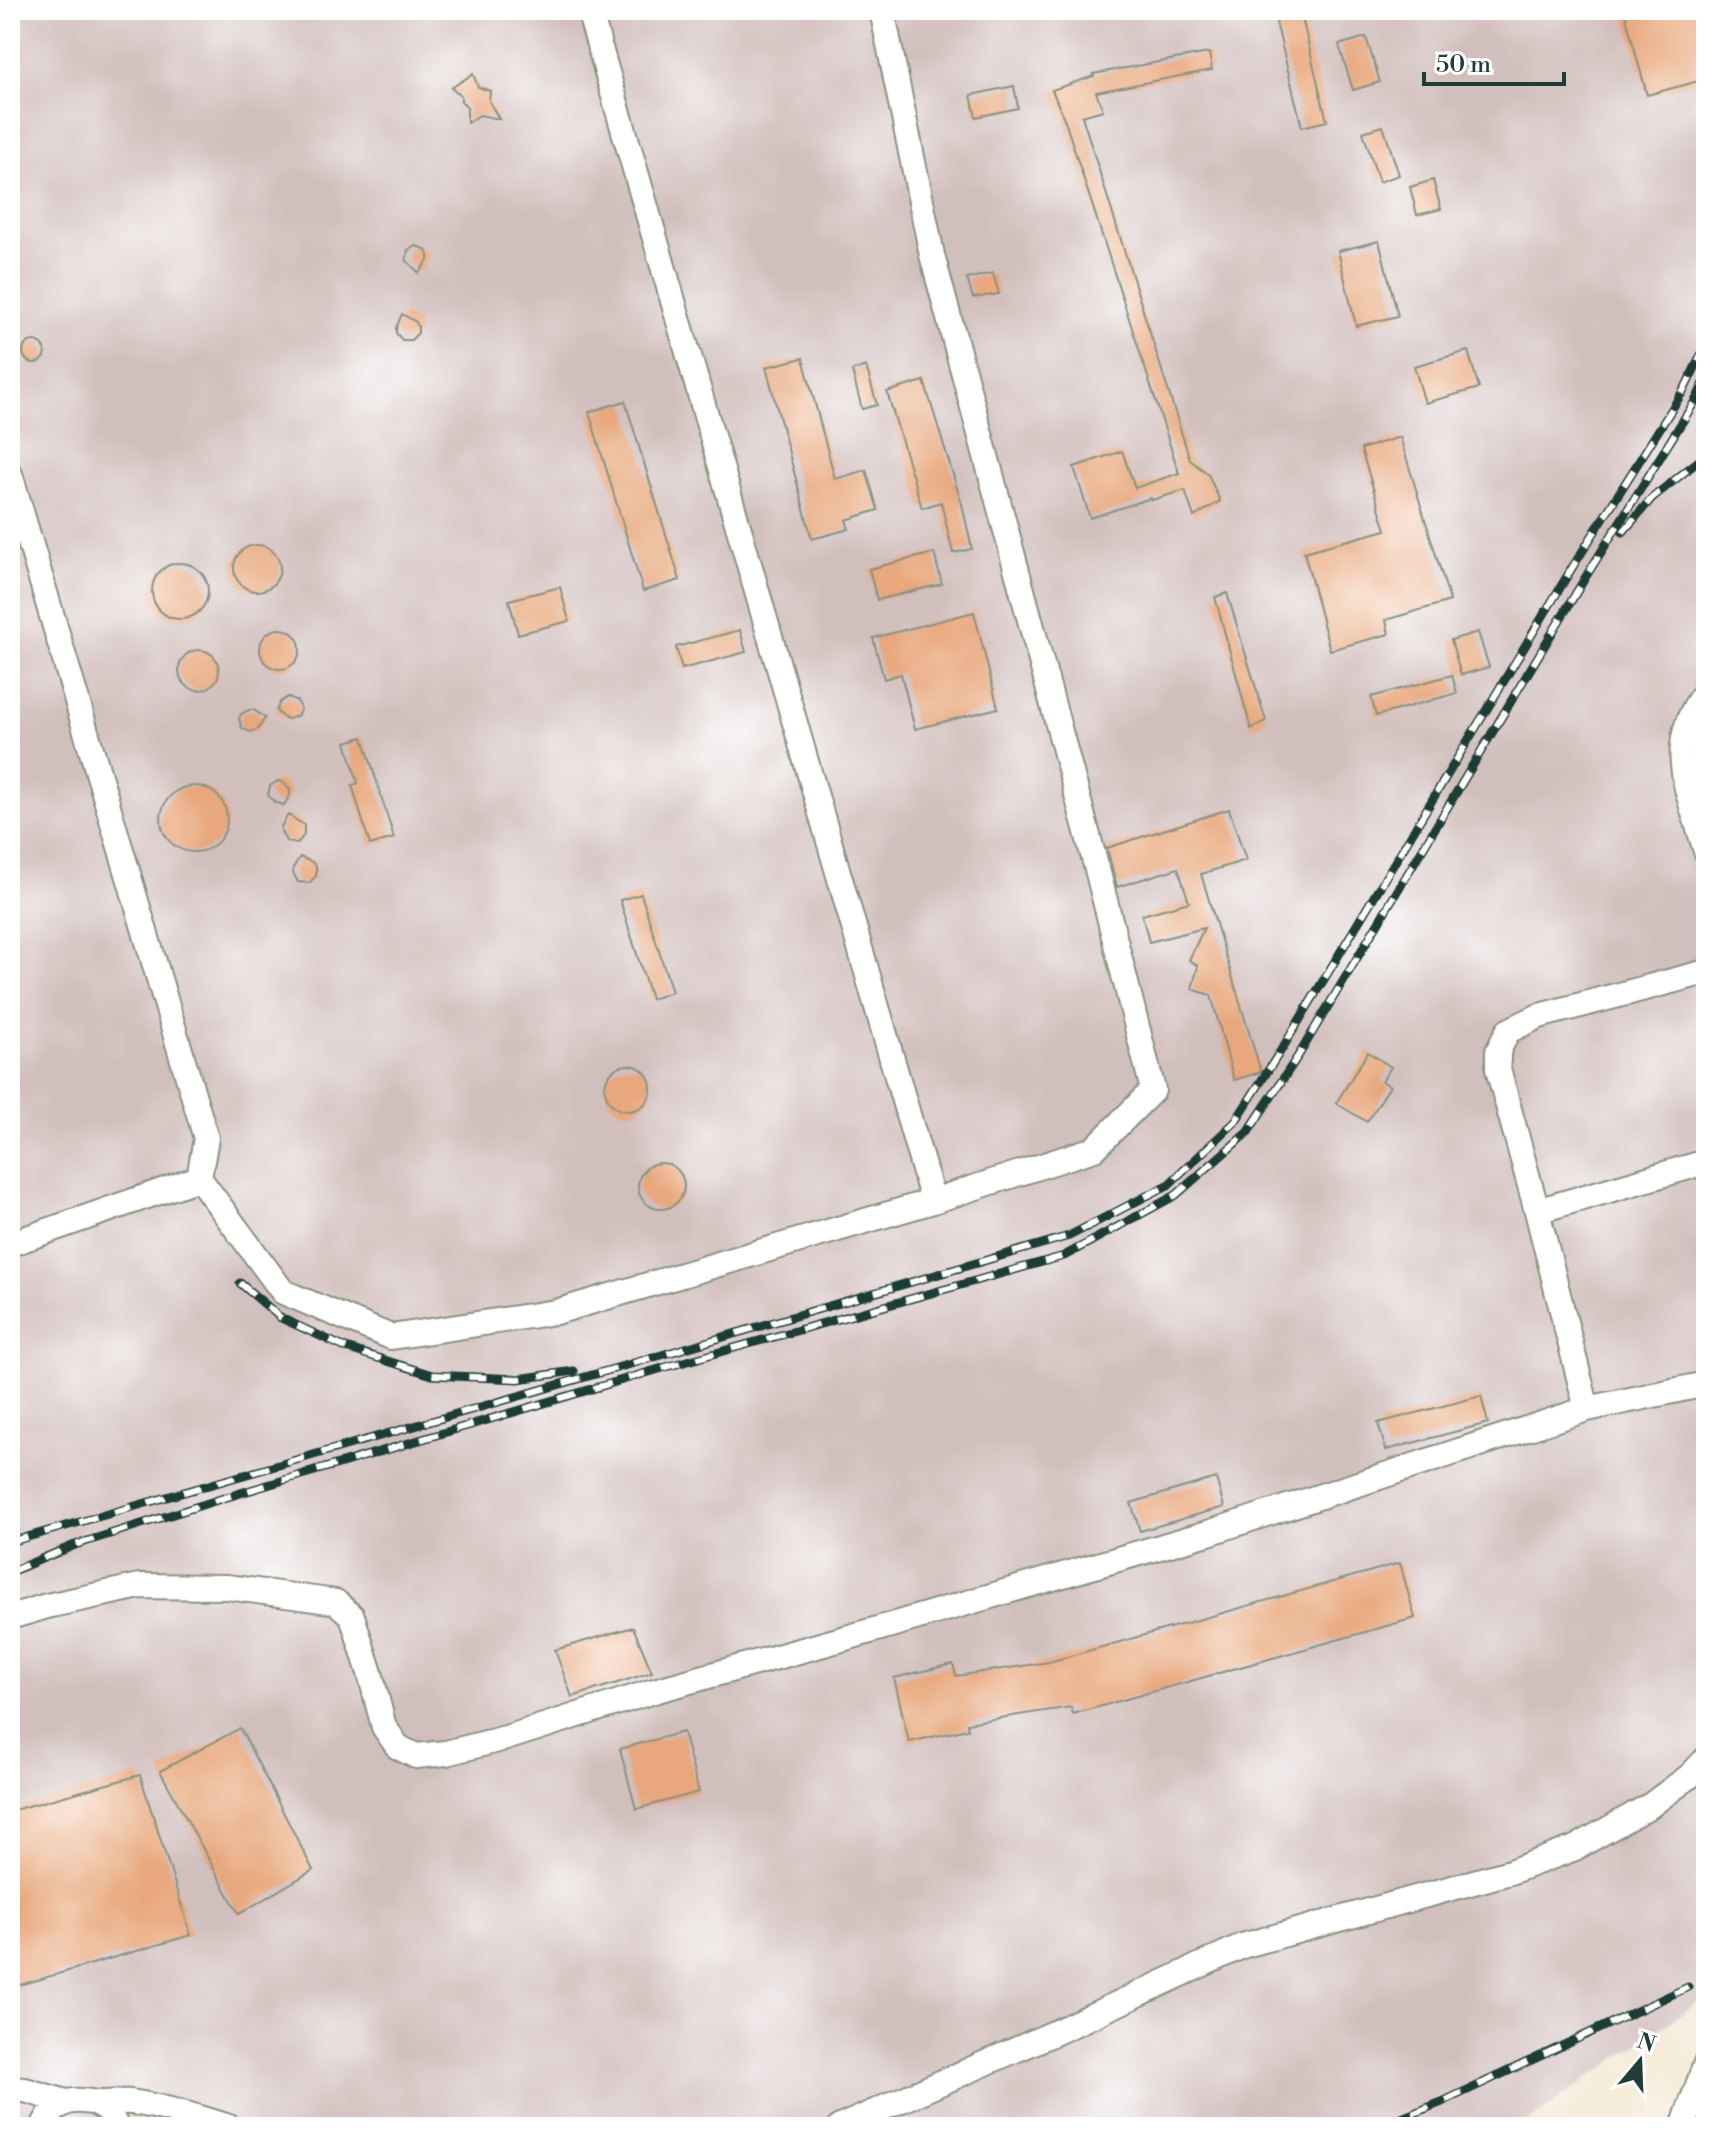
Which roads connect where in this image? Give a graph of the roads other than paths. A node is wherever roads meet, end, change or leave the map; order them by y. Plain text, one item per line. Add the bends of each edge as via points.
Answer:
1 (589, 10) edge
2 (882, 10) edge
3 (10, 474) edge
4 (1706, 691) edge
5 (1706, 851) edge
6 (1706, 972) edge
7 (1706, 1162) edge
8 (199, 1178) junction
9 (933, 1201) junction
10 (1537, 1211) junction
11 (10, 1244) edge
12 (1706, 1384) edge
13 (1587, 1409) junction
14 (10, 1617) edge
15 (1701, 1769) edge
16 (1706, 2063) edge
17 (10, 2089) edge
18 (66, 2102) junction
19 (96, 2103) junction
20 (43, 2127) edge
21 (116, 2127) edge
22 (229, 2127) edge
23 (840, 2127) edge
24 (1683, 2127) edge

1 - 9 street
2 - 9 street via 932,255 1153,1090 1094,1149
3 - 8 street via 206,1138
4 - 5 street via 1682,739 1683,774
6 - 10 street via 1539,1016 1508,1031 1498,1051 1498,1069
7 - 10 street
8 - 9 street via 283,1292 391,1337 556,1312
8 - 11 street
10 - 13 street
12 - 13 street
13 - 14 street via 1208,1533 446,1753 416,1756 398,1747 384,1727 352,1616 336,1602 227,1587 140,1586
15 - 23 street via 1575,1848 1510,1872 1242,1946
16 - 24 street
17 - 18 street
18 - 19 street
18 - 20 street via 50,2113
19 - 21 street via 110,2113
19 - 22 street via 156,2107

